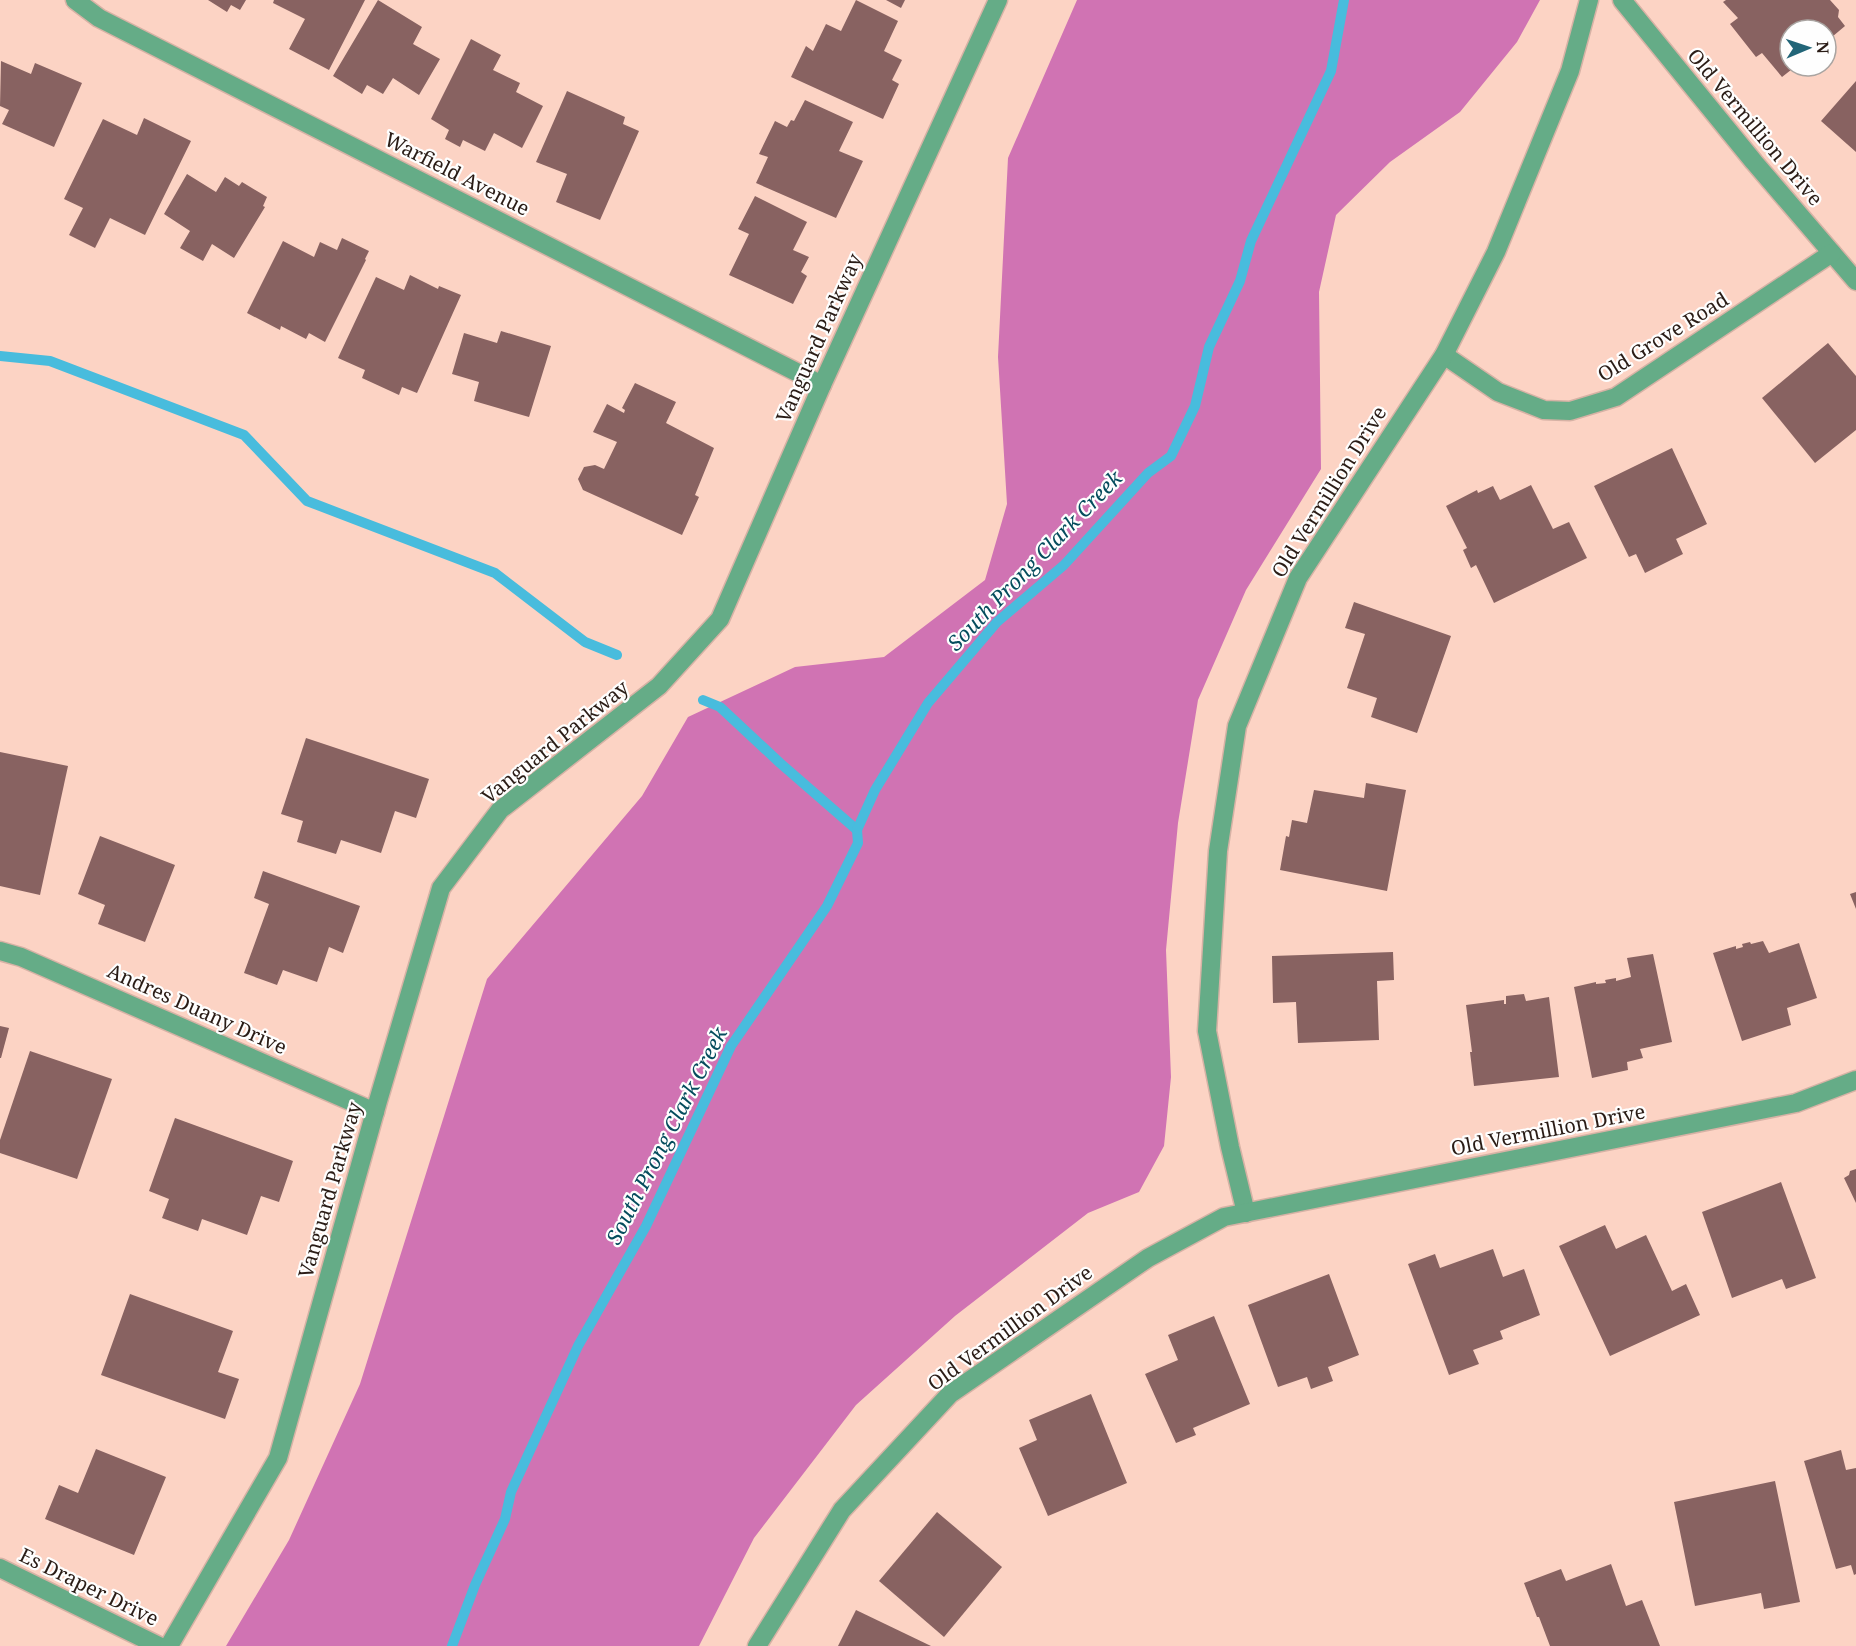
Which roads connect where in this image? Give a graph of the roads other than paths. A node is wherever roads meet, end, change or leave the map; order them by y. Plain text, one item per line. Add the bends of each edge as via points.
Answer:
1 (75, 0) edge
2 (998, 0) edge
3 (1589, 0) edge
4 (1622, 0) edge
5 (1832, 253) junction
6 (1856, 281) edge
7 (1444, 355) junction
8 (822, 385) junction
9 (0, 951) edge
10 (1856, 1080) edge
11 (375, 1112) junction
12 (1246, 1213) junction
13 (0, 1568) edge
14 (159, 1646) edge
15 (169, 1646) edge
16 (757, 1646) edge

1 - 8 street, Warfield Avenue via 99,18
2 - 8 street, Vanguard Parkway
3 - 7 street, Old Vermillion Drive via 1570,71 1496,252
4 - 5 street, Old Vermillion Drive
5 - 6 street, Old Vermillion Drive
5 - 7 street, Old Grove Road via 1616,397 1570,411 1544,410 1498,392
7 - 12 street, Old Vermillion Drive via 1298,578 1237,726 1218,851 1206,1031
8 - 11 street, Vanguard Parkway via 720,619 659,686 500,810 441,888
9 - 11 street, Andres Duany Drive
10 - 12 street, Old Vermillion Drive via 1796,1103
11 - 15 street, Vanguard Parkway via 278,1458
12 - 16 street, Old Vermillion Drive via 1224,1217 1148,1258 950,1394 842,1510
13 - 14 street, Es Draper Drive

